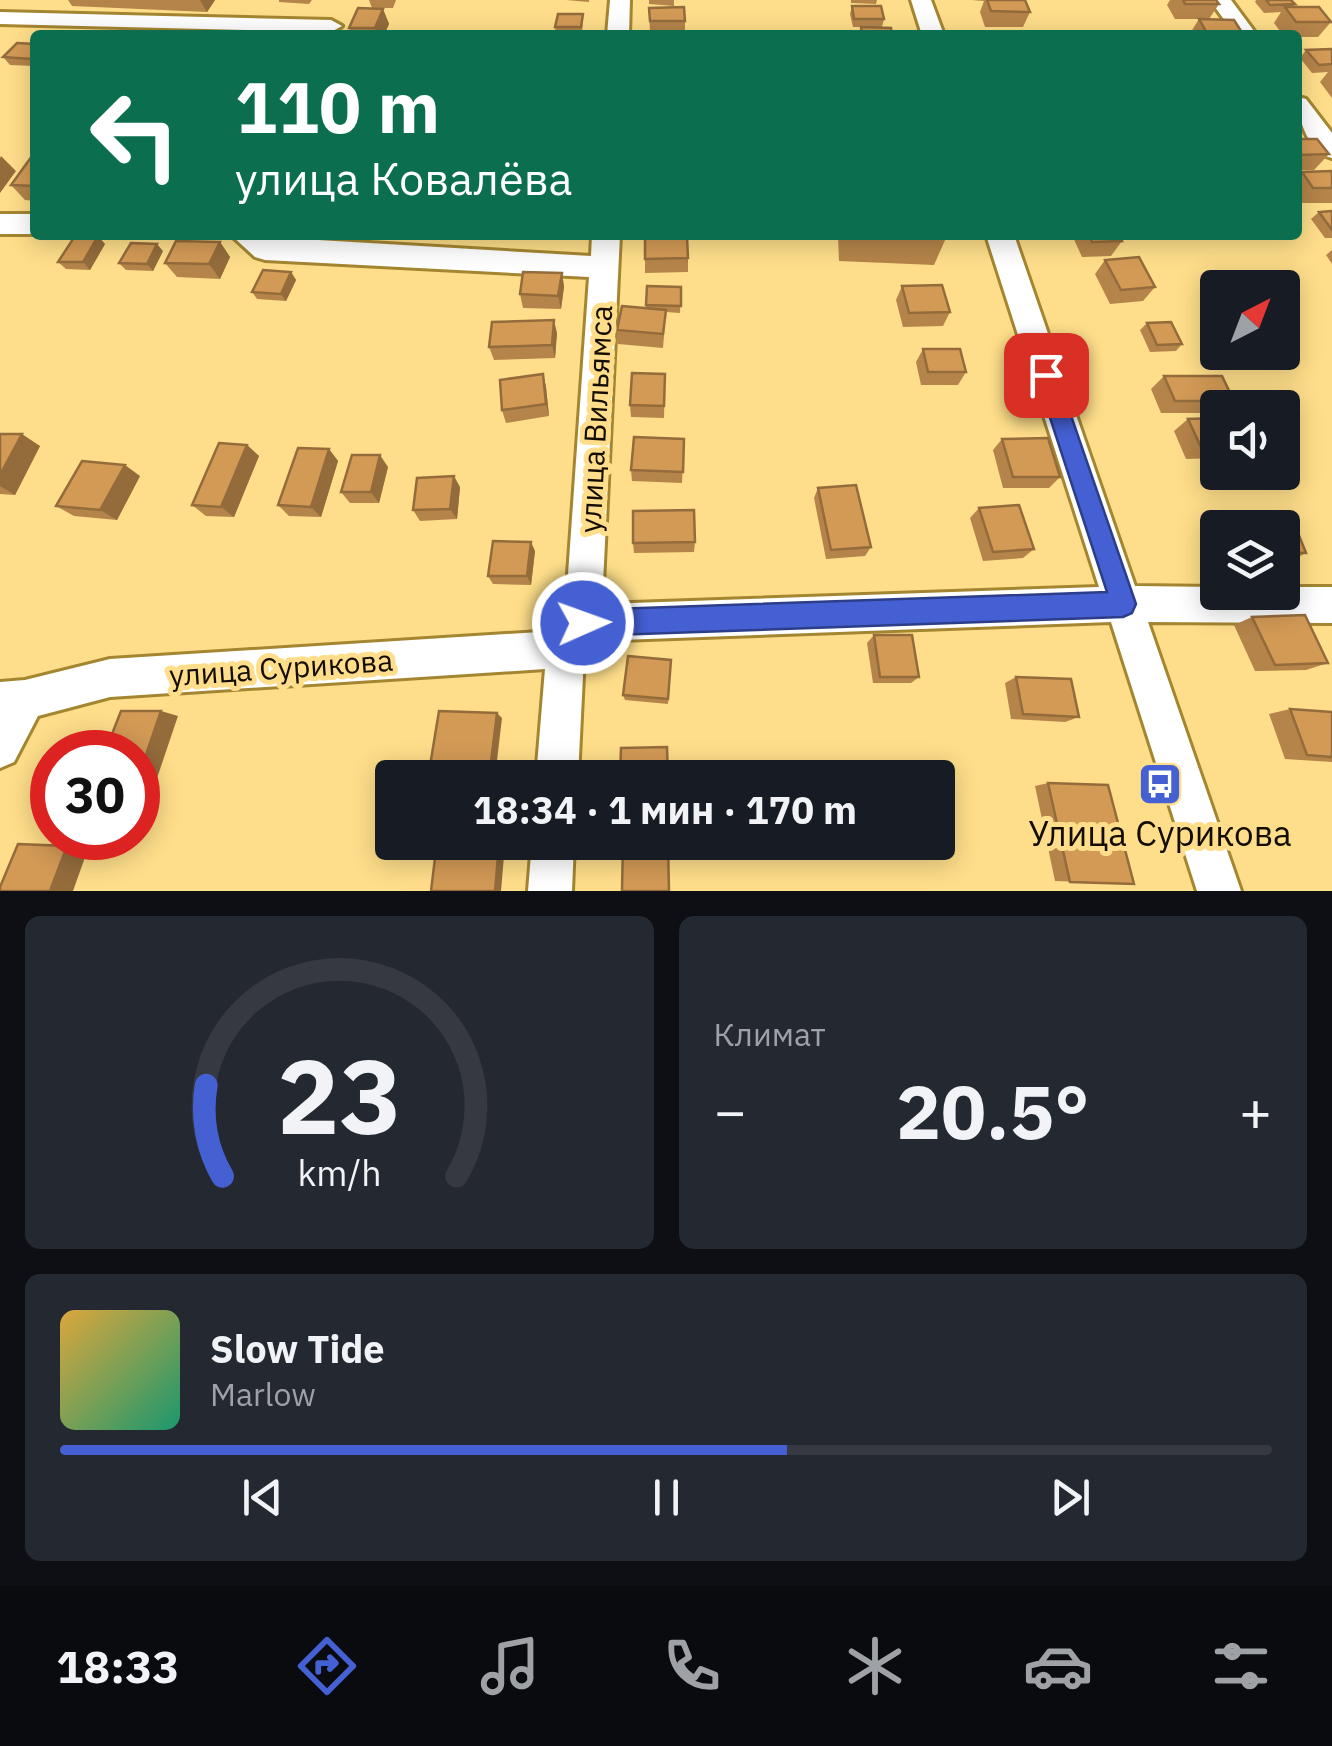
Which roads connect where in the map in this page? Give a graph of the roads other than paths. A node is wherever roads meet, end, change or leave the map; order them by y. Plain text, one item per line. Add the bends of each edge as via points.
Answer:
1 (343, 0) edge
2 (620, 0) edge
3 (921, 0) edge
4 (1220, 0) edge
5 (0, 18) edge
6 (329, 30) edge
7 (618, 30) edge
8 (931, 30) edge
9 (1242, 30) edge
10 (1302, 109) edge
11 (1332, 150) edge
12 (0, 224) edge
13 (30, 224) edge
14 (252, 240) edge
15 (1002, 240) edge
16 (605, 251) edge
17 (1123, 604) junction
18 (1332, 605) edge
19 (574, 636) junction
20 (12, 701) edge
21 (0, 748) edge
22 (559, 760) edge
23 (552, 860) edge
24 (550, 891) edge
25 (1219, 891) edge

1 - 6 street
2 - 7 street
3 - 8 street
4 - 9 street
5 - 6 street
10 - 11 street
12 - 13 street
14 - 16 street via 265,250
15 - 17 street
16 - 19 street, улица Вильямса
17 - 18 street, улица Сурикова
17 - 19 street, улица Сурикова
17 - 25 street
19 - 20 street, улица Сурикова via 110,678
19 - 22 street, улица Вильямса
20 - 21 street
23 - 24 street

